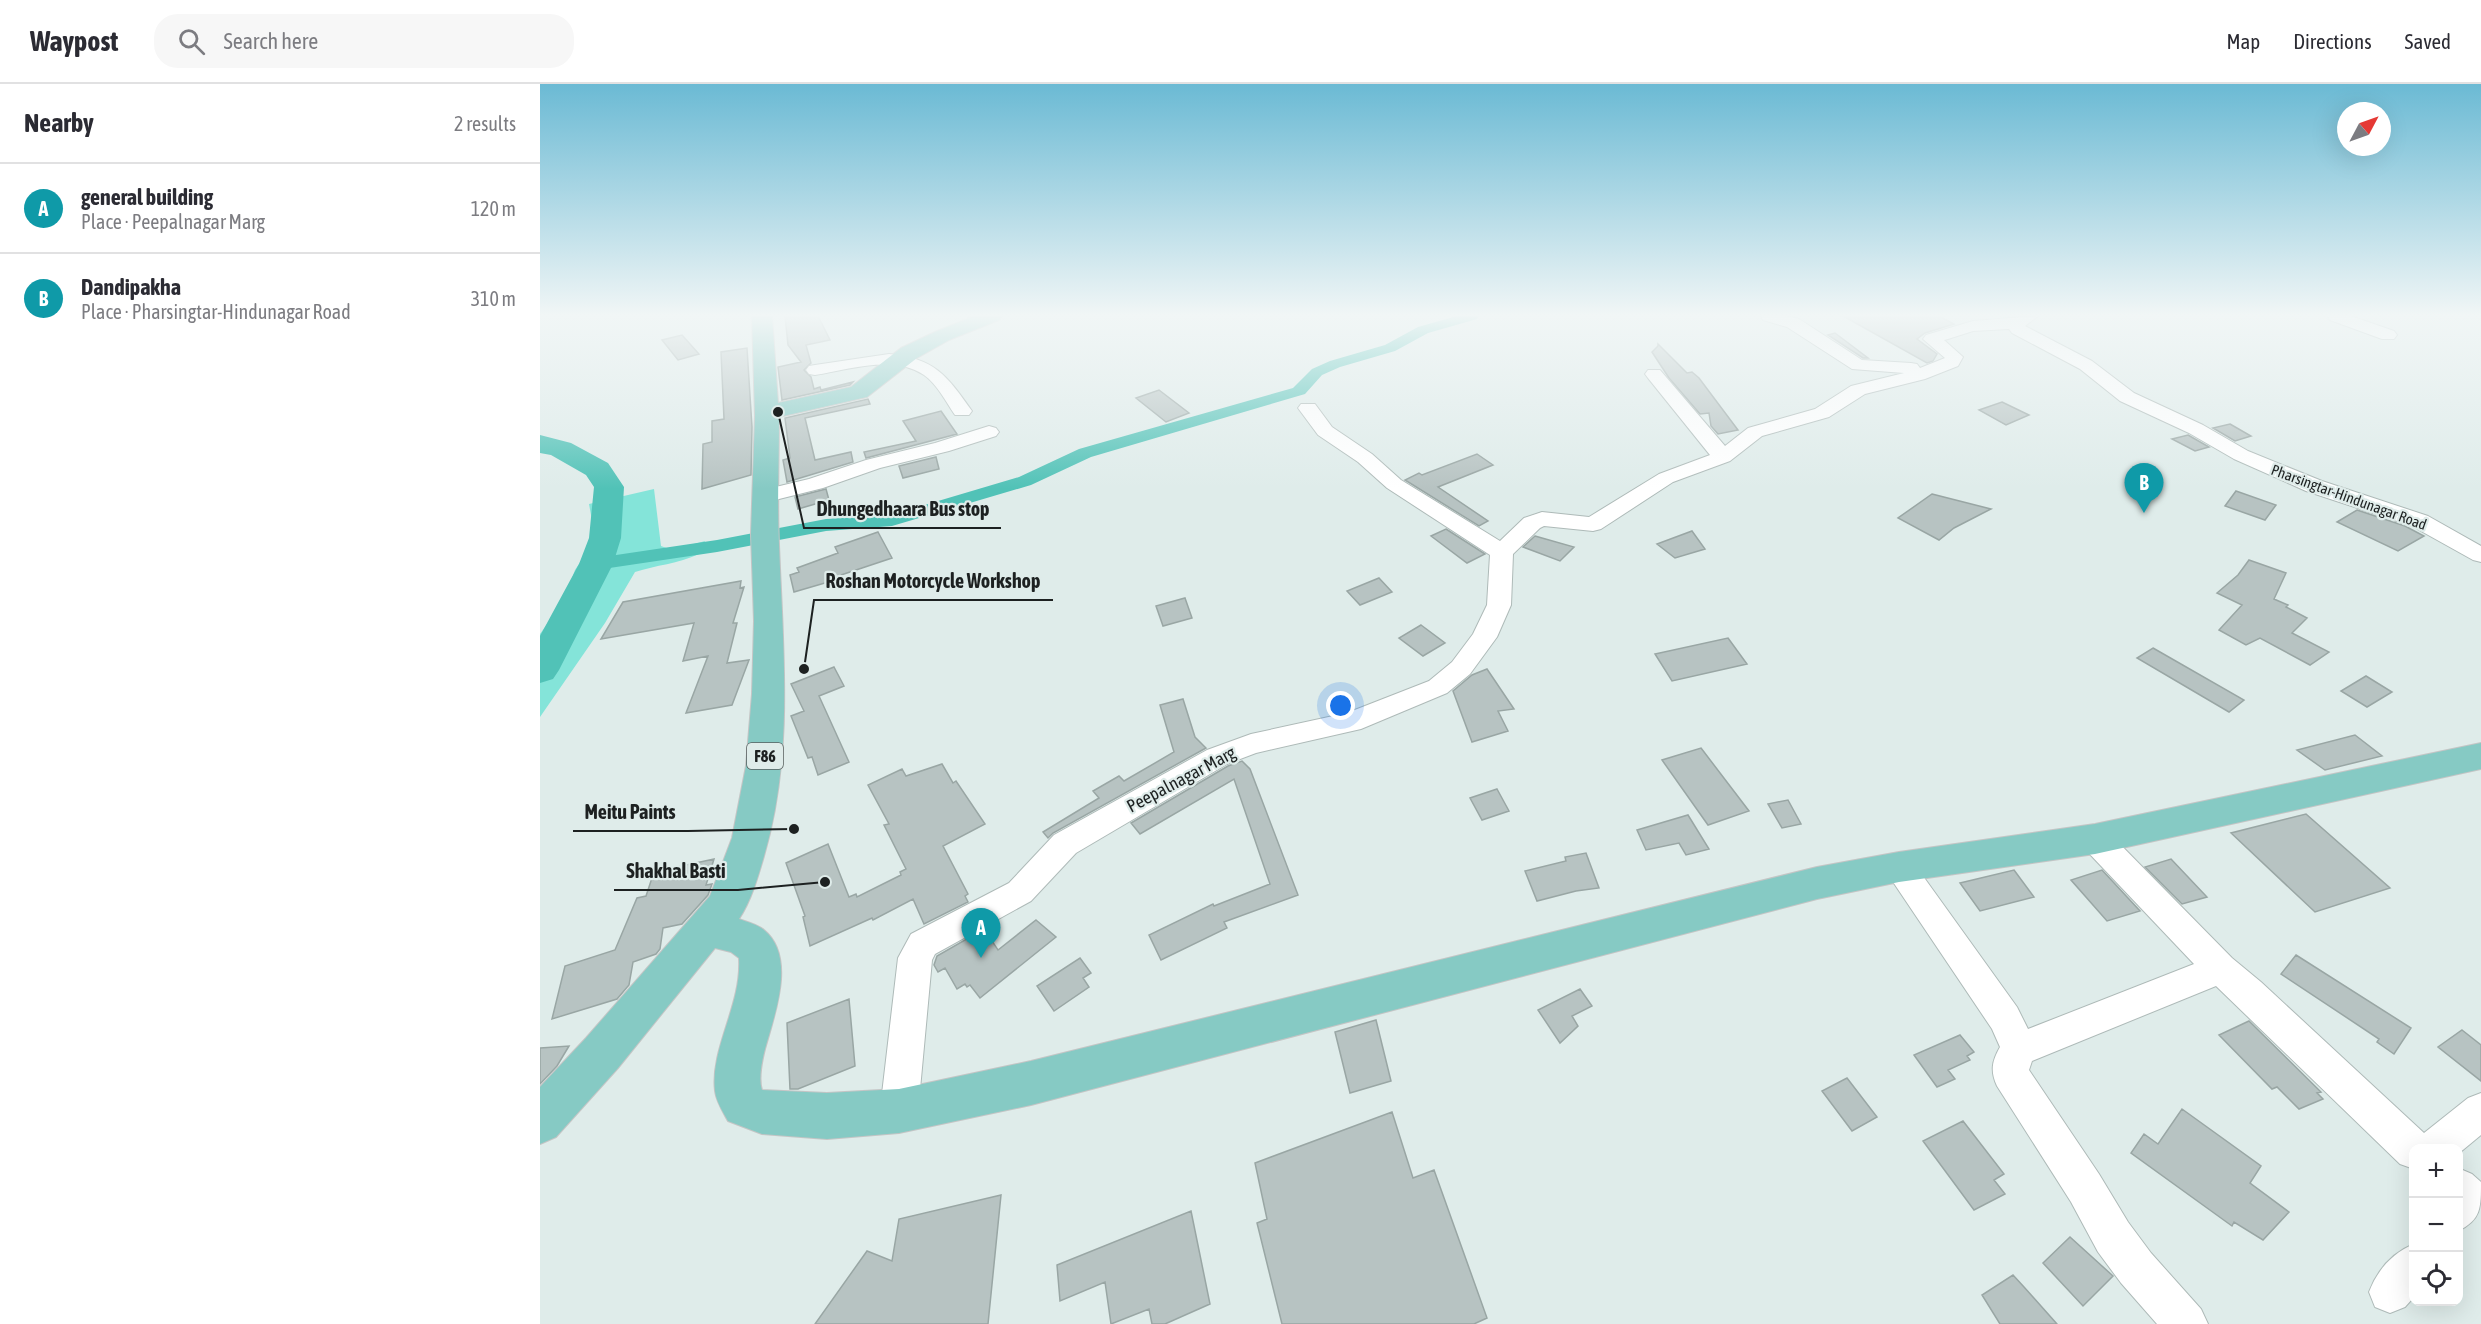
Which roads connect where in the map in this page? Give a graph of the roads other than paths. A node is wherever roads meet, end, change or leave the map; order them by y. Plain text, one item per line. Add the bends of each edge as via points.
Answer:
1 (765, 374) edge
2 (882, 374) edge
3 (932, 374) edge
4 (1654, 374) dead end
5 (1918, 374) edge
6 (2097, 374) edge
7 (1308, 408) dead end
8 (962, 411) dead end
9 (767, 413) junction
10 (989, 432) dead end
11 (1723, 458) junction
12 (767, 496) junction
13 (1502, 552) junction
14 (2481, 555) edge
15 (2481, 756) edge
16 (2095, 839) junction
17 (1899, 867) junction
18 (708, 930) junction
19 (2220, 969) junction
20 (2019, 1049) junction
21 (899, 1111) junction
22 (2481, 1111) edge
23 (540, 1121) edge
24 (2441, 1144) edge
25 (2409, 1145) edge
26 (2463, 1193) edge
27 (2463, 1205) edge
28 (2186, 1324) edge

1 - 9 main road, F86
2 - 9 main road via 859,392
3 - 8 street
4 - 11 street
5 - 11 street via 1858,390 1822,412 1761,429
6 - 14 street, Pharsingtar-Hindunagar Road via 2145,407 2275,471 2420,521
7 - 13 street via 1325,431 1394,484
9 - 12 main road, F86
10 - 12 street
11 - 13 street via 1666,477 1593,524 1555,519 1532,523
12 - 18 main road, F86 via 769,700 762,779 736,884
13 - 21 street, Peepalnagar Marg via 1499,605 1484,637 1461,668 1438,687 1351,722 1251,744 1217,757 1065,844 1020,892 923,944 915,958
15 - 16 main road
16 - 17 main road
16 - 19 street
17 - 20 street via 2005,1018
17 - 21 main road via 1731,904 1032,1083
18 - 21 main road via 744,938 753,944 760,964 757,996 738,1072 738,1092 744,1105 762,1112 827,1116
18 - 23 main road, F86
19 - 20 street
19 - 25 street
20 - 28 street via 2011,1062 2010,1074 2113,1237
22 - 24 street
26 - 27 street via 2469,1198

